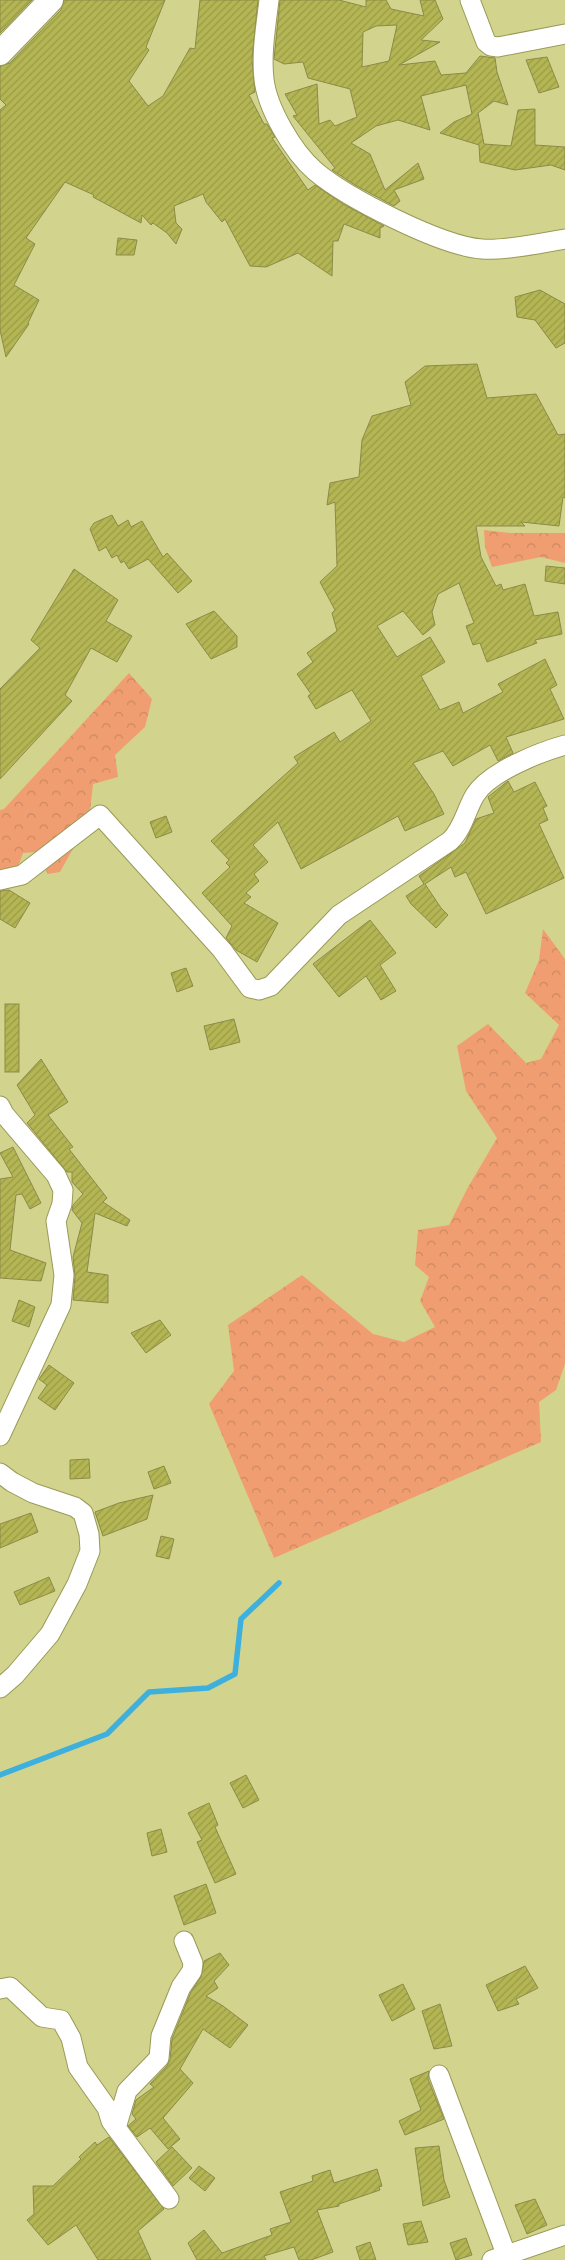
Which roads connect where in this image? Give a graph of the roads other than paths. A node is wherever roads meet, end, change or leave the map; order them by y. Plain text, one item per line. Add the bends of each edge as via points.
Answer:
1 (51, 0) edge
2 (269, 0) edge
3 (470, 0) edge
4 (565, 34) edge
5 (0, 53) edge
6 (565, 239) edge
7 (565, 745) edge
8 (0, 880) edge
9 (0, 1106) edge
10 (0, 1436) edge
11 (0, 1473) edge
12 (0, 1688) edge
13 (184, 1941) dead end
14 (0, 1989) edge
15 (439, 2075) dead end
16 (116, 2128) junction
17 (169, 2199) dead end
18 (565, 2234) edge
19 (499, 2257) edge

1 - 5 main road
2 - 6 street via 264,80 275,112 290,140 315,170 343,190 433,237 482,249
3 - 4 street via 490,46
7 - 8 street via 524,759 496,776 477,792 459,833 450,842 339,915 271,986 259,990 250,988 222,950 100,814 22,875
9 - 10 street via 56,1175 63,1190 56,1221 64,1275 61,1305
11 - 12 street via 33,1493 75,1507 83,1513 90,1551 77,1584 50,1634
13 - 16 street via 193,1963 192,1971 161,2036 159,2058 127,2091
14 - 16 street via 10,1987 42,2017 61,2020 71,2038 78,2067 107,2108
15 - 19 street
16 - 17 street
18 - 19 street

